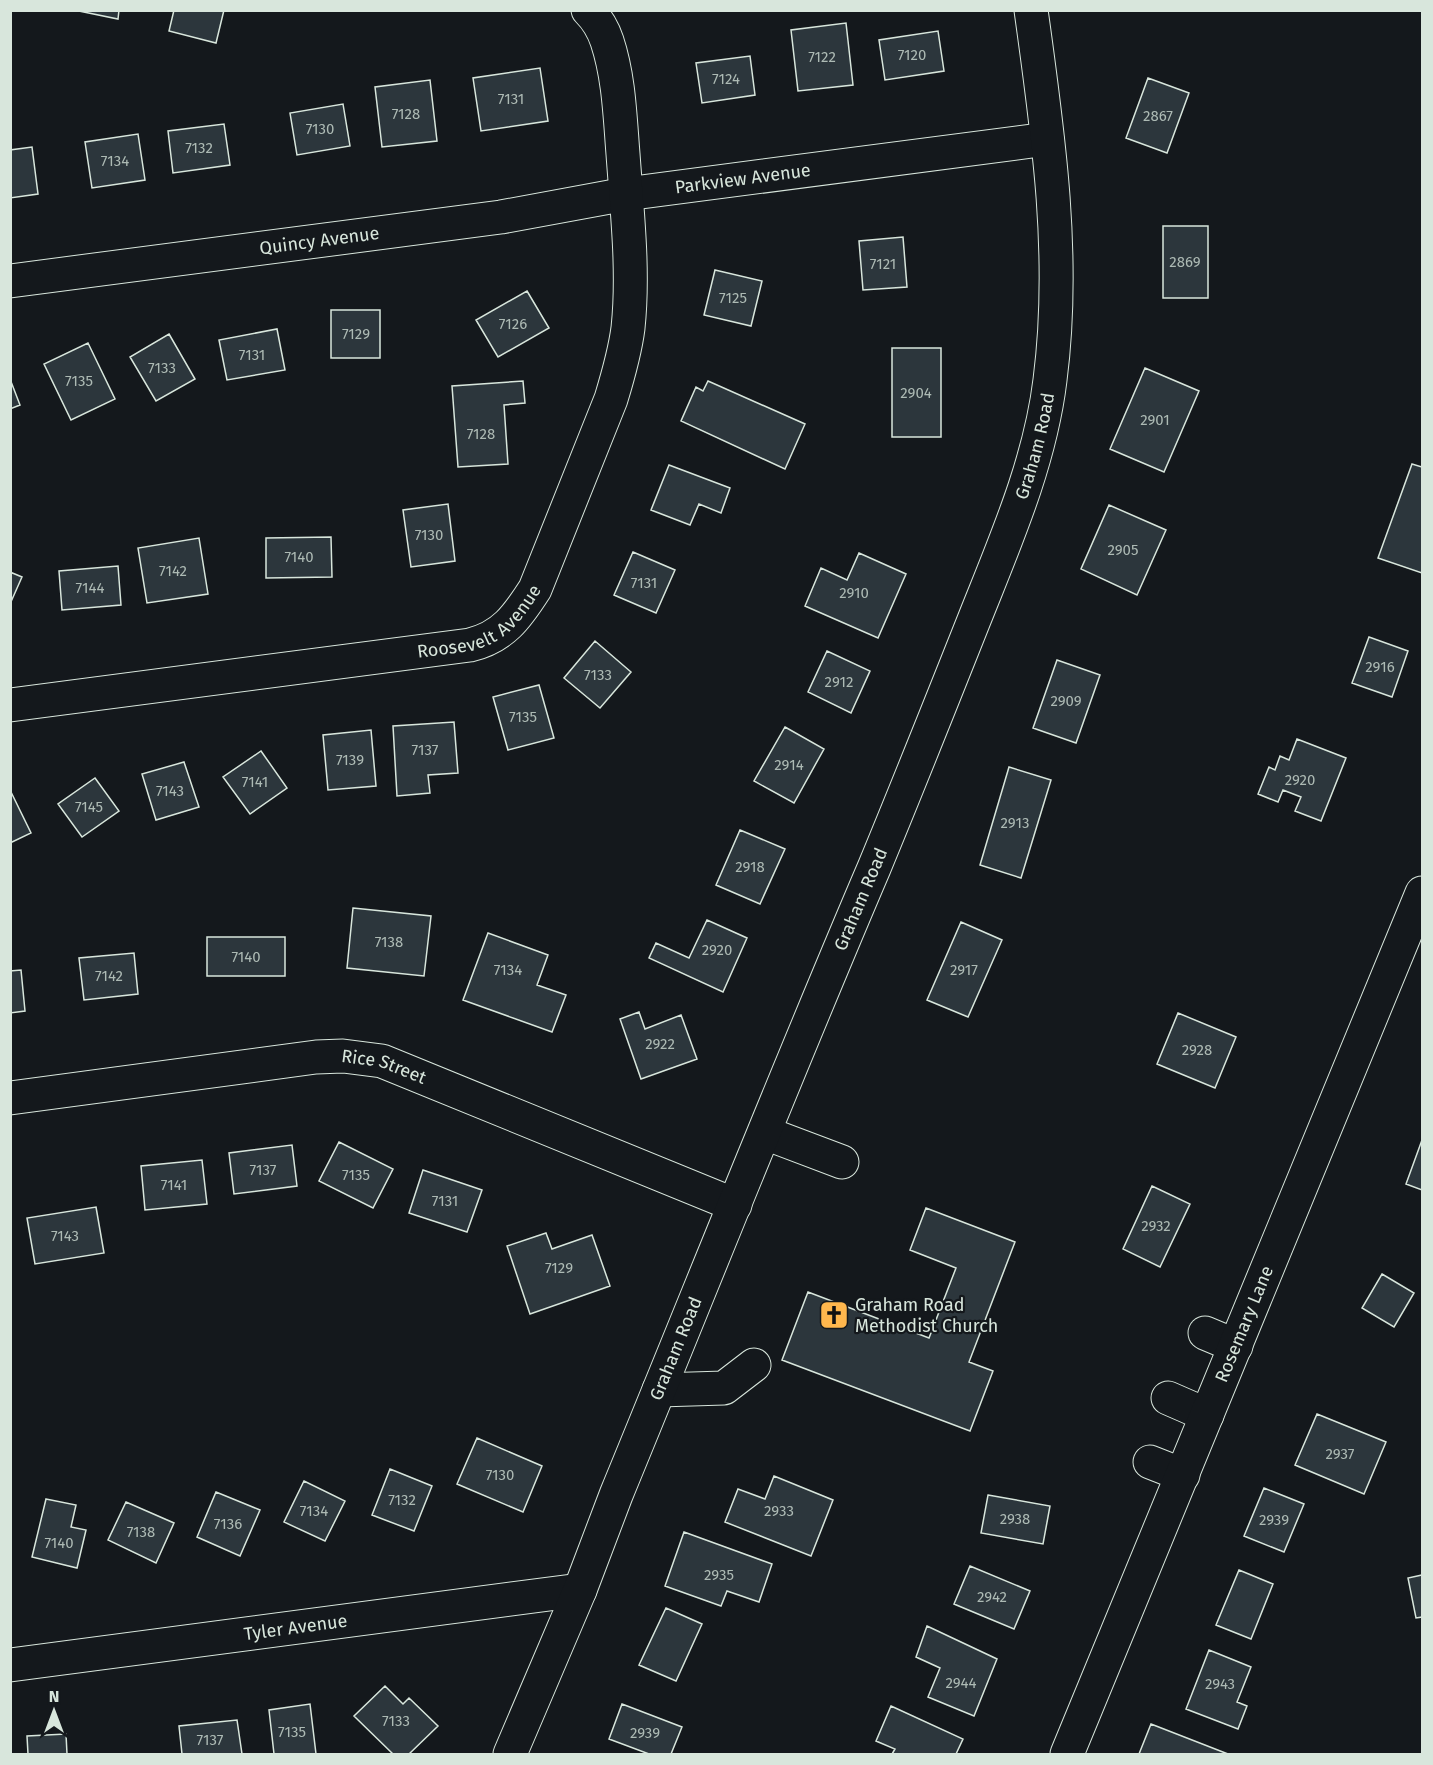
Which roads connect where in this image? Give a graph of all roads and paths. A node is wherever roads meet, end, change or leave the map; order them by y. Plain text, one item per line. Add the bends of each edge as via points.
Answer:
1 (588, 10) edge
2 (1031, 10) edge
3 (1047, 138) junction
4 (626, 194) junction
5 (10, 281) edge
6 (10, 705) edge
7 (1422, 893) edge
8 (10, 1098) edge
9 (765, 1133) junction
10 (843, 1162) dead end
11 (735, 1205) junction
12 (1205, 1333) dead end
13 (1236, 1346) junction
14 (754, 1365) dead end
15 (659, 1390) junction
16 (1168, 1398) dead end
17 (1207, 1414) junction
18 (1150, 1462) dead end
19 (1183, 1475) junction
20 (580, 1590) junction
21 (10, 1665) edge
22 (510, 1755) edge
23 (1067, 1755) edge

1 - 4 street via 607,40 613,63
2 - 3 street, Graham Road
3 - 4 street, Parkview Avenue
3 - 9 street, Graham Road via 1057,282 1050,381 1037,444 1005,542
4 - 5 street, Quincy Avenue via 501,217
4 - 6 street, Roosevelt Avenue via 630,274 628,328 621,367 535,589 521,612 500,633 470,645
7 - 13 street, Rosemary Lane
8 - 11 street, Rice Street via 316,1057 382,1061
9 - 10 street
9 - 11 street, Graham Road
11 - 15 street, Graham Road
12 - 13 street
13 - 17 street, Rosemary Lane
14 - 15 street via 724,1388
15 - 20 street, Graham Road
16 - 17 street
17 - 19 street, Rosemary Lane
18 - 19 street
19 - 23 street, Rosemary Lane
20 - 21 street, Tyler Avenue
20 - 22 street, Graham Road

